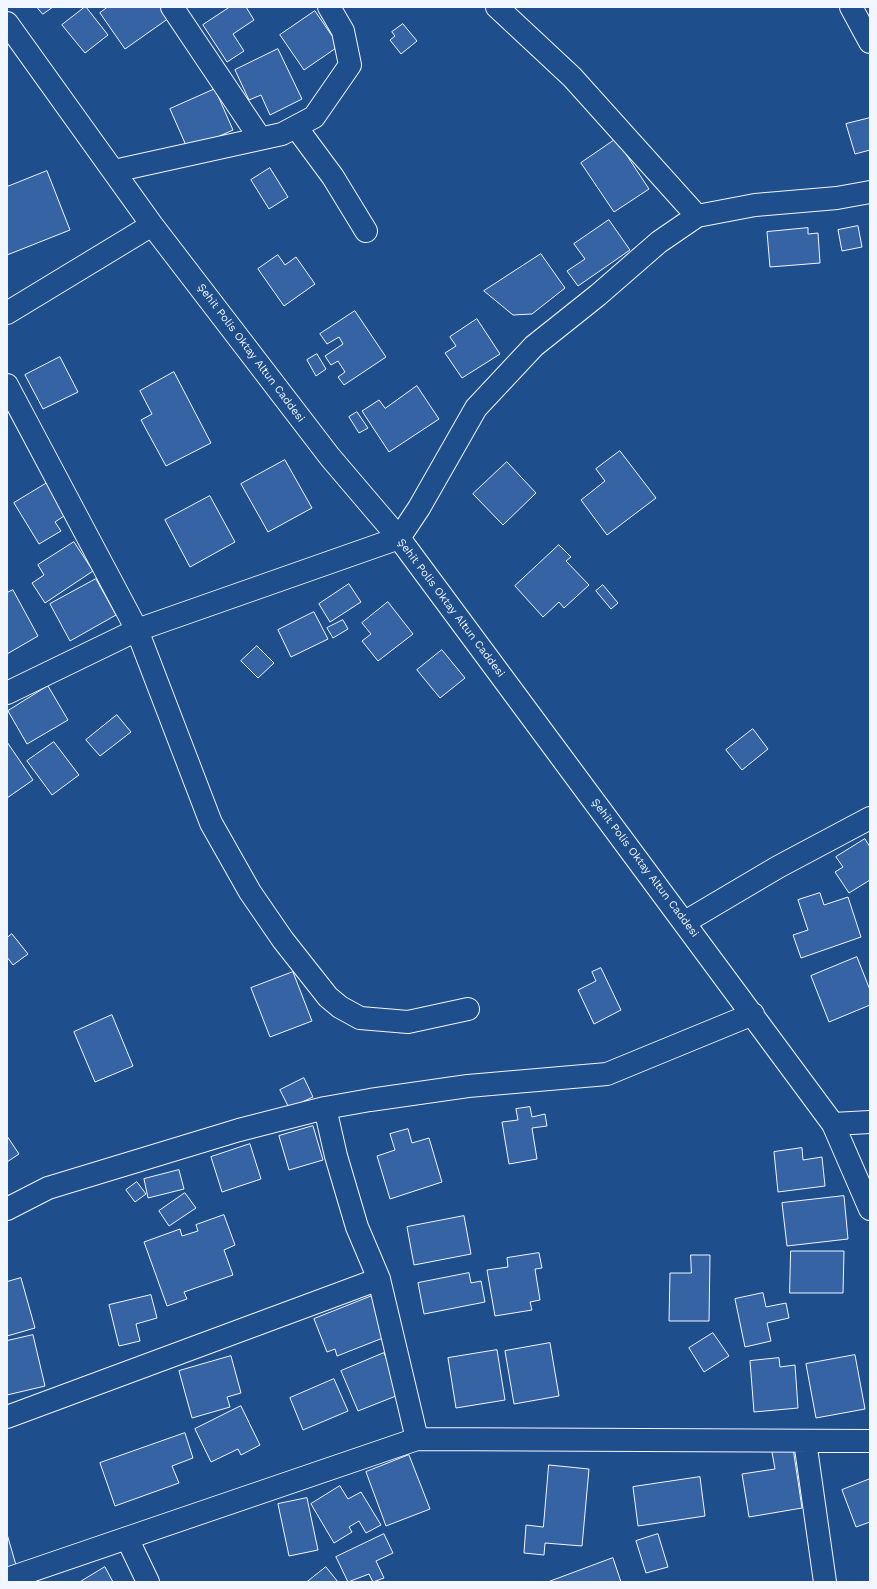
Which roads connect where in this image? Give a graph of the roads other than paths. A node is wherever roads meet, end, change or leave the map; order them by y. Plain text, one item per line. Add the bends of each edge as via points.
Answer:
1 (172, 7) edge
2 (329, 7) edge
3 (497, 7) edge
4 (851, 7) edge
5 (7, 22) edge
6 (870, 42) edge
7 (296, 127) junction
8 (260, 138) junction
9 (114, 171) junction
10 (870, 192) edge
11 (697, 216) junction
12 (152, 225) junction
13 (366, 231) dead end
14 (7, 313) edge
15 (7, 385) edge
16 (399, 538) junction
17 (137, 630) junction
18 (7, 693) edge
19 (870, 818) edge
20 (685, 922) junction
21 (468, 1009) dead end
22 (753, 1014) junction
23 (324, 1108) junction
24 (870, 1122) edge
25 (833, 1124) junction
26 (7, 1209) edge
27 (870, 1210) edge
28 (379, 1279) junction
29 (7, 1417) edge
30 (417, 1439) junction
31 (805, 1441) junction
32 (870, 1441) edge
33 (127, 1538) junction
34 (7, 1579) edge
35 (148, 1582) edge
36 (825, 1582) edge

1 - 8 street
2 - 7 street via 343,31 350,66 314,116
3 - 11 street via 572,77
4 - 6 street
5 - 9 street, Şehit Polis Oktay Altun Caddesi
7 - 8 street via 282,134
7 - 13 street via 333,177
8 - 9 street
9 - 12 street, Şehit Polis Oktay Altun Caddesi
10 - 11 street via 837,198 755,205
11 - 16 street via 659,242 534,346 476,408
12 - 14 street
12 - 16 street, Şehit Polis Oktay Altun Caddesi via 330,457
15 - 17 street
16 - 17 street
16 - 20 street, Şehit Polis Oktay Altun Caddesi
17 - 18 street
17 - 21 street via 211,823 250,892 282,940 328,997 360,1018 408,1022
19 - 20 street via 778,867
20 - 22 street, Şehit Polis Oktay Altun Caddesi
22 - 23 street via 607,1074 468,1086
22 - 25 street, Şehit Polis Oktay Altun Caddesi
23 - 26 street via 239,1130 48,1188
23 - 28 street via 357,1227
24 - 25 street
25 - 27 street, Şehit Polis Oktay Altun Caddesi
28 - 29 street
28 - 30 street
30 - 31 street
30 - 33 street
31 - 32 street
31 - 36 street
33 - 34 street
33 - 35 street

